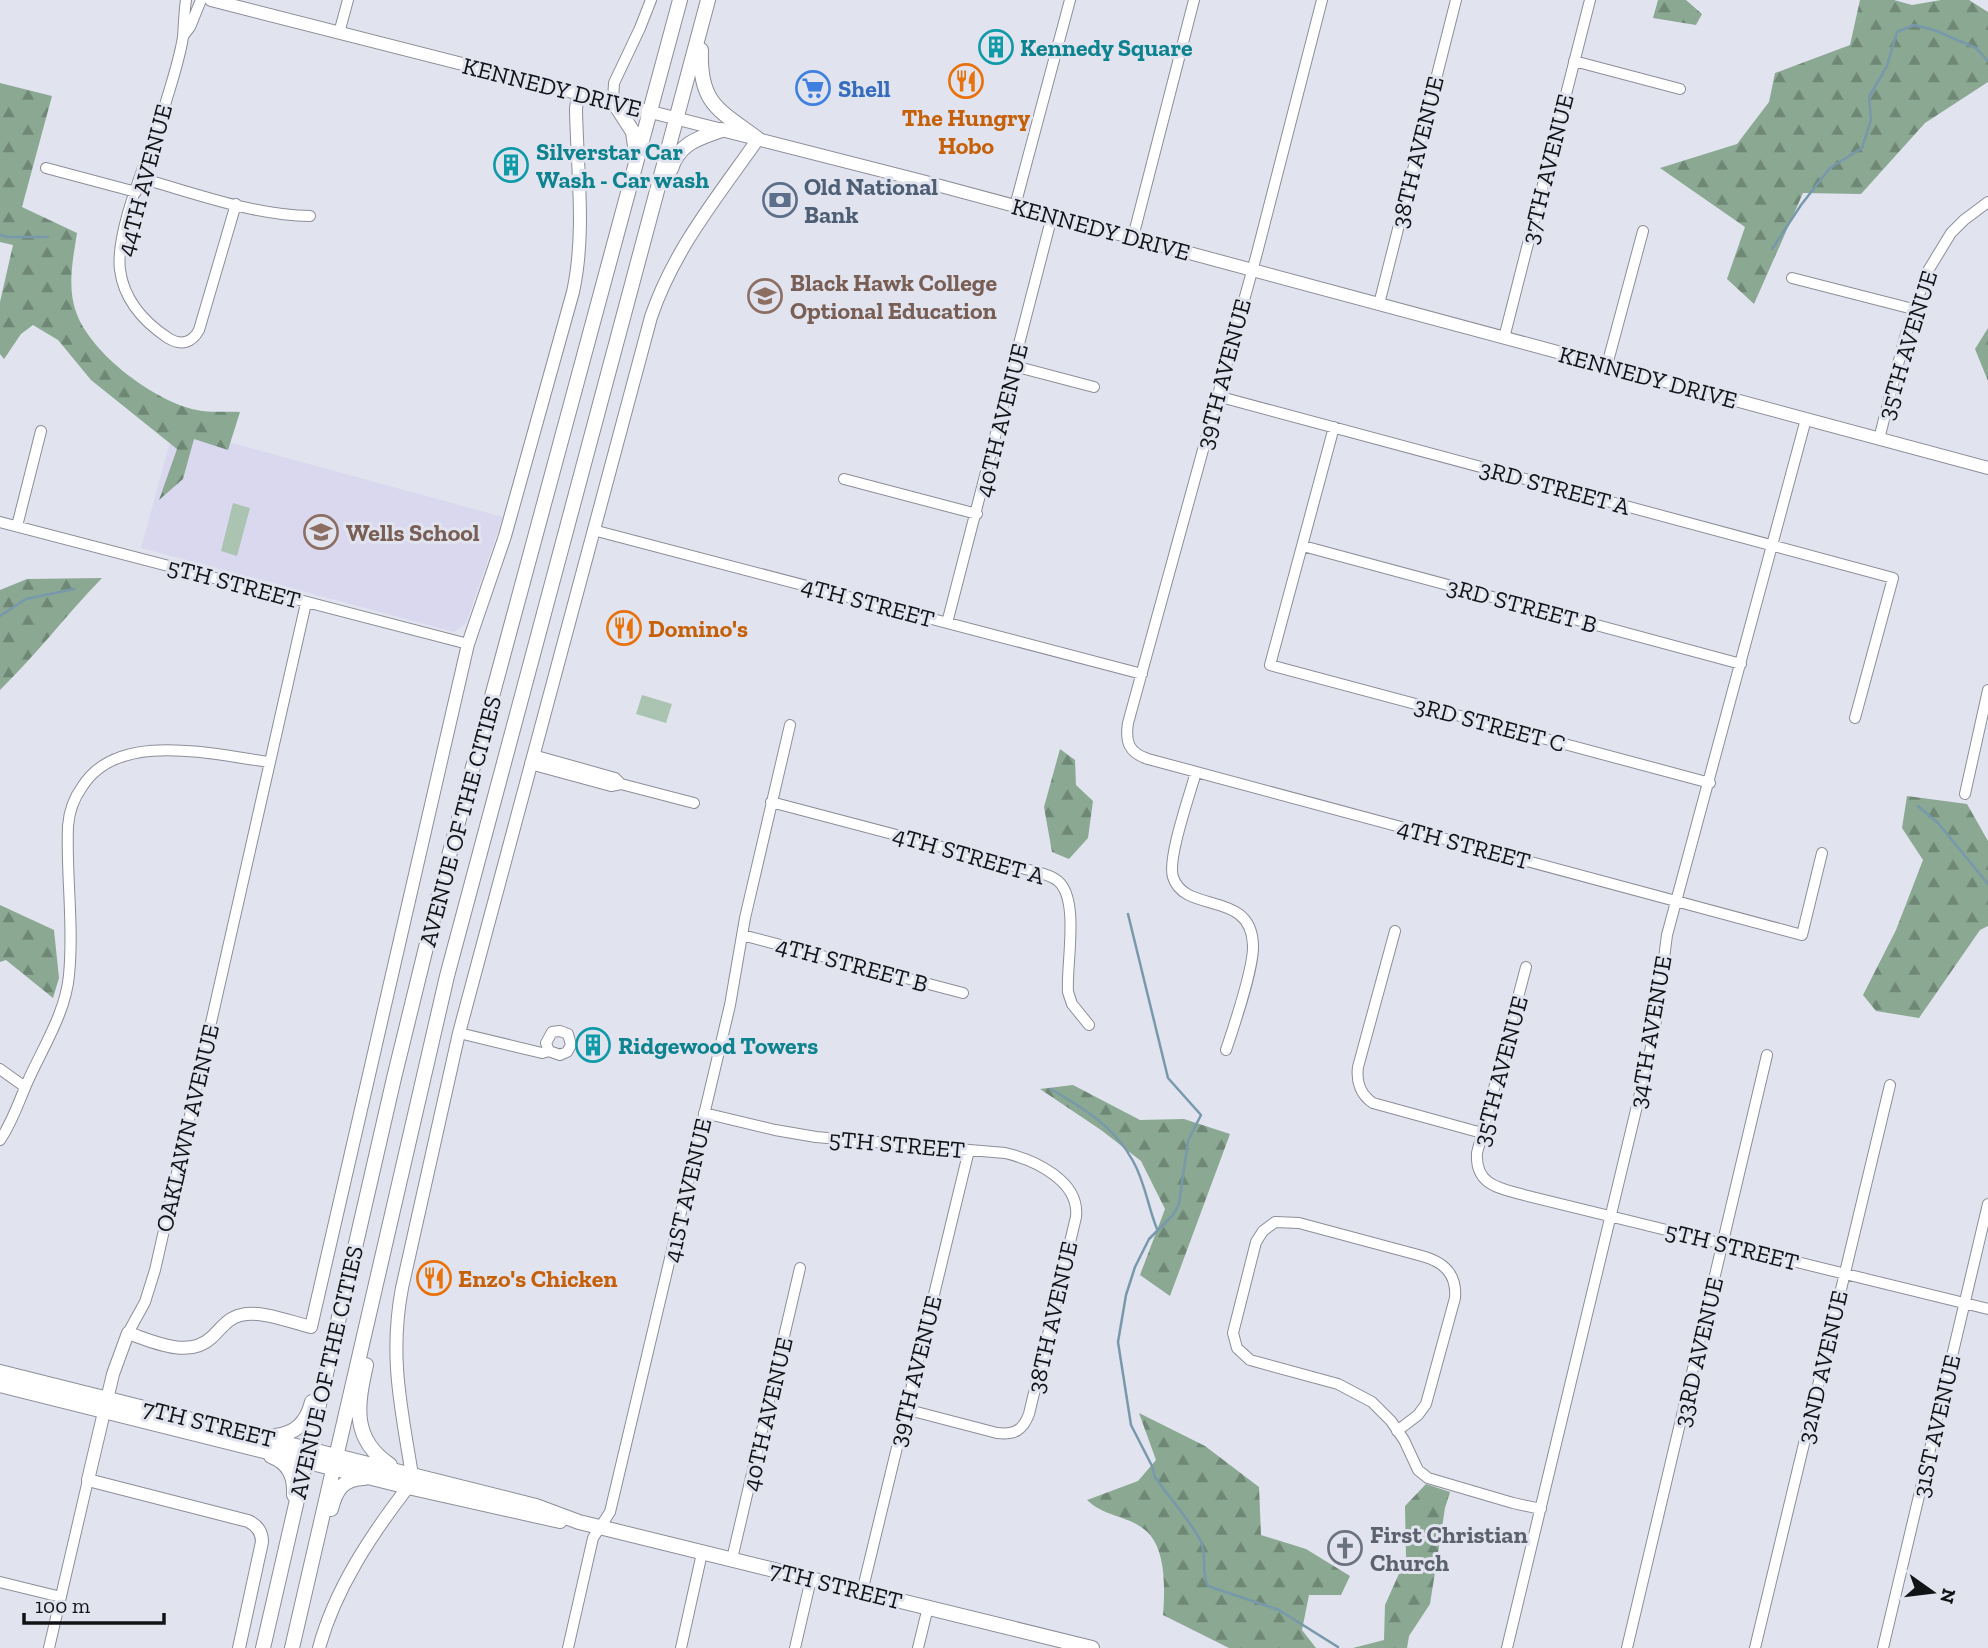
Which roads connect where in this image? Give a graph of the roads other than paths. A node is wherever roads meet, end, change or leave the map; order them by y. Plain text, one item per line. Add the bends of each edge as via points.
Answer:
1 (186, 0) edge
2 (201, 0) edge
3 (211, 0) edge
4 (348, 0) edge
5 (650, 0) edge
6 (680, 0) edge
7 (1070, 0) edge
8 (1194, 0) edge
9 (1322, 0) edge
10 (1456, 0) edge
11 (1590, 0) edge
12 (708, 3) edge
13 (339, 33) junction
14 (183, 36) junction
15 (1574, 61) junction
16 (1680, 89) dead end
17 (578, 93) junction
18 (613, 101) junction
19 (650, 111) junction
20 (677, 118) junction
21 (722, 130) junction
22 (758, 139) junction
23 (636, 163) junction
24 (46, 168) dead end
25 (140, 178) junction
26 (136, 192) junction
27 (1988, 202) edge
28 (236, 204) junction
29 (1015, 206) junction
30 (310, 216) dead end
31 (1052, 216) junction
32 (1643, 231) dead end
33 (1133, 237) junction
34 (1252, 270) junction
35 (1792, 278) dead end
36 (1378, 304) junction
37 (1913, 309) junction
38 (1504, 338) junction
39 (615, 347) junction
40 (1606, 365) junction
41 (1014, 366) junction
42 (1094, 387) dead end
43 (1217, 396) junction
44 (1806, 419) junction
45 (1334, 427) junction
46 (41, 431) dead end
47 (1879, 439) junction
48 (1988, 468) edge
49 (844, 479) dead end
50 (977, 514) junction
51 (0, 522) edge
52 (17, 526) junction
53 (593, 530) junction
54 (1772, 545) junction
55 (1303, 546) junction
56 (306, 603) junction
57 (947, 623) junction
58 (468, 644) junction
59 (1741, 664) junction
60 (1142, 674) junction
61 (1988, 690) edge
62 (1855, 718) dead end
63 (790, 726) dead end
64 (1130, 748) joint
65 (532, 759) junction
66 (270, 762) junction
67 (1196, 772) junction
68 (1710, 783) junction
69 (1965, 794) dead end
70 (771, 802) junction
71 (694, 803) dead end
72 (1822, 853) dead end
73 (1677, 902) junction
74 (1395, 931) dead end
75 (742, 934) junction
76 (1527, 967) dead end
77 (962, 993) dead end
78 (1089, 1025) dead end
79 (459, 1033) junction
80 (1226, 1049) dead end
81 (549, 1051) dead end
82 (1767, 1055) dead end
83 (0, 1069) edge
84 (1889, 1085) dead end
85 (25, 1087) junction
86 (704, 1113) junction
87 (1482, 1133) junction
88 (0, 1140) edge
89 (969, 1150) junction
90 (1480, 1174) joint
91 (1076, 1200) joint
92 (1988, 1204) edge
93 (392, 1211) junction
94 (1611, 1216) junction
95 (1723, 1244) junction
96 (800, 1268) dead end
97 (1844, 1274) junction
98 (347, 1279) junction
99 (1965, 1303) junction
100 (1988, 1309) edge
101 (128, 1332) junction
102 (0, 1371) edge
103 (0, 1385) edge
104 (105, 1404) junction
105 (905, 1409) junction
106 (1397, 1431) junction
107 (263, 1437) junction
108 (236, 1444) junction
109 (308, 1454) junction
110 (334, 1461) junction
111 (374, 1478) junction
112 (406, 1478) junction
113 (88, 1480) junction
114 (1541, 1509) junction
115 (293, 1516) junction
116 (600, 1527) junction
117 (702, 1553) junction
118 (732, 1559) junction
119 (811, 1578) junction
120 (0, 1582) edge
121 (862, 1592) junction
122 (61, 1597) junction
123 (928, 1607) junction
124 (49, 1648) edge
125 (239, 1648) edge
126 (264, 1648) edge
127 (292, 1648) edge
128 (320, 1648) edge
129 (568, 1648) edge
130 (681, 1648) edge
131 (795, 1648) edge
132 (918, 1648) edge
133 (1092, 1648) edge
134 (1507, 1648) edge
135 (1627, 1648) edge
136 (1755, 1648) edge
137 (1883, 1648) edge

1 - 14 street, 44TH AVENUE
2 - 14 street, 44TH AVENUE
3 - 13 street, KENNEDY DRIVE
4 - 13 street
5 - 18 street via 614,83
6 - 19 main road, AVENUE OF THE CITIES
7 - 29 street
8 - 33 street
9 - 34 street, 39TH AVENUE
10 - 36 street, 38TH AVENUE
11 - 15 street, 37TH AVENUE
12 - 20 main road, AVENUE OF THE CITIES
12 - 22 main road via 701,80 712,103
13 - 17 street, KENNEDY DRIVE
14 - 25 street, 44TH AVENUE
15 - 16 street
15 - 38 street, 37TH AVENUE
17 - 18 street, KENNEDY DRIVE
17 - 58 street, AVENUE OF THE CITIES via 580,235 576,277 505,536
18 - 19 street, KENNEDY DRIVE
18 - 23 main road via 634,132
19 - 20 street, KENNEDY DRIVE
19 - 23 main road, AVENUE OF THE CITIES
20 - 21 street, KENNEDY DRIVE
20 - 39 main road, AVENUE OF THE CITIES
21 - 22 street, KENNEDY DRIVE
21 - 39 main road via 688,143 676,156
22 - 29 street, KENNEDY DRIVE
22 - 53 street via 664,280
23 - 98 main road, AVENUE OF THE CITIES via 443,878
24 - 26 street
25 - 26 street, 44TH AVENUE
25 - 28 street
26 - 28 street, 44TH AVENUE via 120,258 122,281 142,316 178,342 192,340 200,330
27 - 37 street, 35TH AVENUE via 1951,233 1935,257
28 - 30 street
29 - 31 street, KENNEDY DRIVE
31 - 33 street, KENNEDY DRIVE
31 - 41 street, 40TH AVENUE
32 - 40 street
33 - 34 street, KENNEDY DRIVE
34 - 36 street, KENNEDY DRIVE
34 - 43 street, 39TH AVENUE
35 - 37 street
36 - 38 street, KENNEDY DRIVE
37 - 47 street, 35TH AVENUE
38 - 40 street, KENNEDY DRIVE
39 - 93 main road, AVENUE OF THE CITIES via 471,882
40 - 44 street, KENNEDY DRIVE
41 - 42 street
41 - 50 street, 40TH AVENUE
43 - 45 street, 3RD STREET A
43 - 60 street, 39TH AVENUE
44 - 47 street, KENNEDY DRIVE
44 - 54 street, 34TH AVENUE
45 - 54 street, 3RD STREET A
45 - 55 street
46 - 52 street
47 - 48 street, KENNEDY DRIVE
49 - 50 street
50 - 57 street, 40TH AVENUE
51 - 52 street, 5TH STREET
52 - 56 street, 5TH STREET
53 - 57 street, 4TH STREET
53 - 65 street
54 - 59 street, 34TH AVENUE
54 - 62 street, 3RD STREET A via 1893,578
55 - 59 street, 3RD STREET B
55 - 68 street, 3RD STREET C via 1270,665
56 - 58 street, 5TH STREET
56 - 66 street, OAKLAWN AVENUE
57 - 60 street, 4TH STREET
58 - 101 street, AVENUE OF THE CITIES via 311,1327 240,1315 206,1342 187,1348
59 - 68 street, 34TH AVENUE
60 - 64 street, 39TH AVENUE via 1127,731
61 - 69 street
63 - 70 street, 41ST AVENUE
64 - 67 street, 4TH STREET via 1138,756
65 - 71 street
65 - 79 street
66 - 85 street via 152,750 117,757 89,776 77,794 68,823 72,938 68,983
66 - 101 street, OAKLAWN AVENUE via 155,1269 145,1302
67 - 73 street, 4TH STREET
67 - 80 street via 1173,859 1174,880 1186,895 1233,909 1253,940
68 - 73 street, 34TH AVENUE
70 - 75 street, 41ST AVENUE
70 - 78 street, 4TH STREET A via 1057,880 1067,894 1070,910 1069,998
72 - 73 street, 4TH STREET via 1802,934
73 - 94 street, 34TH AVENUE via 1663,958 1656,1027
74 - 87 street via 1357,1068 1363,1095 1373,1104
75 - 77 street, 4TH STREET B
75 - 86 street, 41ST AVENUE
76 - 87 street, 35TH AVENUE
79 - 81 street
79 - 112 street via 395,1327
82 - 95 street, 33RD AVENUE
83 - 85 street
84 - 97 street, 32ND AVENUE
85 - 88 street
86 - 89 street, 5TH STREET via 825,1138
86 - 116 street, 41ST AVENUE via 610,1512
87 - 90 street, 35TH AVENUE via 1477,1160
89 - 91 street, 5TH STREET via 1005,1153 1032,1162 1057,1178
89 - 105 street, 39TH AVENUE
90 - 94 street, 5TH STREET via 1496,1187
91 - 105 street, 38TH AVENUE via 1076,1217 1029,1414 1019,1431 998,1433
92 - 99 street, 31ST AVENUE
93 - 110 main road, AVENUE OF THE CITIES
93 - 112 main road via 358,1415 372,1451
94 - 95 street, 5TH STREET
94 - 114 street, 34TH AVENUE
95 - 97 street, 5TH STREET
95 - 135 street, 33RD AVENUE
96 - 118 street, 40TH AVENUE
97 - 99 street, 5TH STREET
97 - 136 street, 32ND AVENUE
98 - 107 main road via 308,1415 289,1434
98 - 109 main road, AVENUE OF THE CITIES
99 - 100 street, 5TH STREET
99 - 137 street, 31ST AVENUE
101 - 104 street, OAKLAWN AVENUE
102 - 104 main road, 7TH STREET
103 - 104 main road, 7TH STREET
104 - 107 main road, 7TH STREET
104 - 108 main road, 7TH STREET
104 - 113 street, OAKLAWN AVENUE
105 - 121 street, 39TH AVENUE
106 - 106 street via 1418,1415 1429,1394 1455,1298 1449,1270 1422,1256 1299,1223 1275,1222 1258,1235 1253,1252 1233,1333 1239,1352 1258,1363 1349,1389 1372,1402
106 - 114 street via 1418,1470 1428,1478
107 - 109 main road, 7TH STREET
108 - 109 main road, 7TH STREET
108 - 115 main road via 275,1458 291,1471
109 - 110 main road, 7TH STREET
109 - 115 main road, AVENUE OF THE CITIES
110 - 111 main road, 7TH STREET
110 - 112 main road, 7TH STREET
110 - 127 main road, AVENUE OF THE CITIES
111 - 112 main road, 7TH STREET
111 - 127 main road via 347,1481 333,1501 316,1576
112 - 116 main road, 7TH STREET via 550,1520
112 - 128 street via 351,1572
113 - 122 street, OAKLAWN AVENUE
113 - 125 street via 248,1521 260,1530 262,1542
114 - 134 street, 34TH AVENUE
115 - 126 main road, AVENUE OF THE CITIES
116 - 117 main road, 7TH STREET
116 - 129 street, 41ST AVENUE via 592,1540
117 - 118 main road, 7TH STREET
117 - 130 street
118 - 119 main road, 7TH STREET
119 - 121 main road, 7TH STREET
119 - 131 street
120 - 122 street
121 - 123 main road, 7TH STREET
122 - 124 street, OAKLAWN AVENUE
123 - 132 street
123 - 133 main road, 7TH STREET

